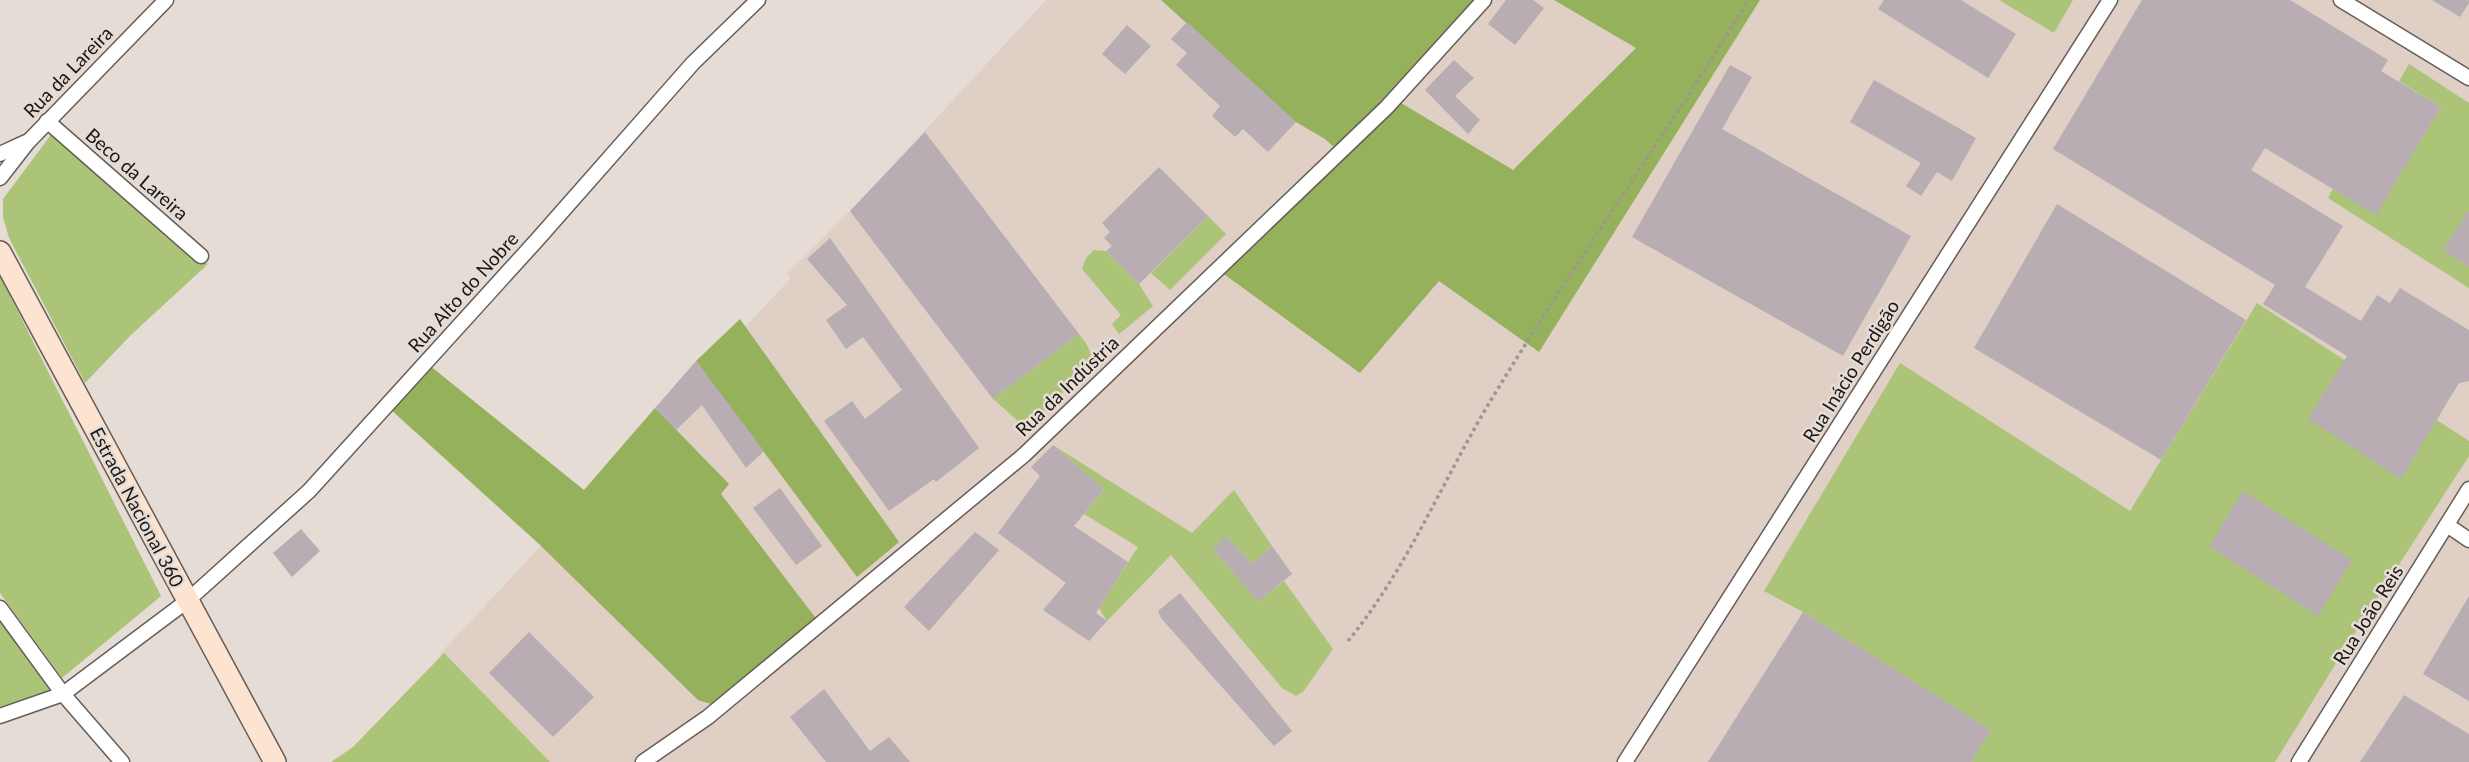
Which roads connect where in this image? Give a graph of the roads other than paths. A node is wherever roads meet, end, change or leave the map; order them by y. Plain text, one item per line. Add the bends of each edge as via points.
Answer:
1 (166, 0) edge
2 (758, 0) edge
3 (1484, 0) edge
4 (2110, 0) edge
5 (2341, 0) edge
6 (2469, 78) edge
7 (47, 121) junction
8 (28, 142) junction
9 (0, 154) edge
10 (0, 178) edge
11 (0, 252) edge
12 (201, 256) dead end
13 (2469, 489) edge
14 (2447, 526) junction
15 (2469, 540) edge
16 (187, 601) junction
17 (0, 608) edge
18 (63, 694) junction
19 (0, 716) edge
20 (122, 762) edge
21 (275, 762) edge
22 (643, 762) edge
23 (1625, 762) edge
24 (2299, 762) edge

1 - 7 street, Rua da Lareira
2 - 16 street, Rua Alto do Nobre via 693,63 309,491
3 - 22 street, Rua da Indústria via 1387,107 1024,455 708,717
4 - 23 street, Rua Inácio Perdigão
5 - 6 street
7 - 8 street, Rua da Lareira
7 - 12 street, Beco da Lareira
8 - 9 street, Rua da Lareira
8 - 10 street, Rua da Lareira
11 - 16 main road, Estrada Nacional 360
13 - 14 street, Rua João Reis
14 - 15 street
14 - 24 street, Rua João Reis
16 - 18 street, Rua Alto do Nobre
16 - 21 main road, Estrada Nacional 360
17 - 18 street
18 - 19 street, Rua Alto do Nobre
18 - 20 street

